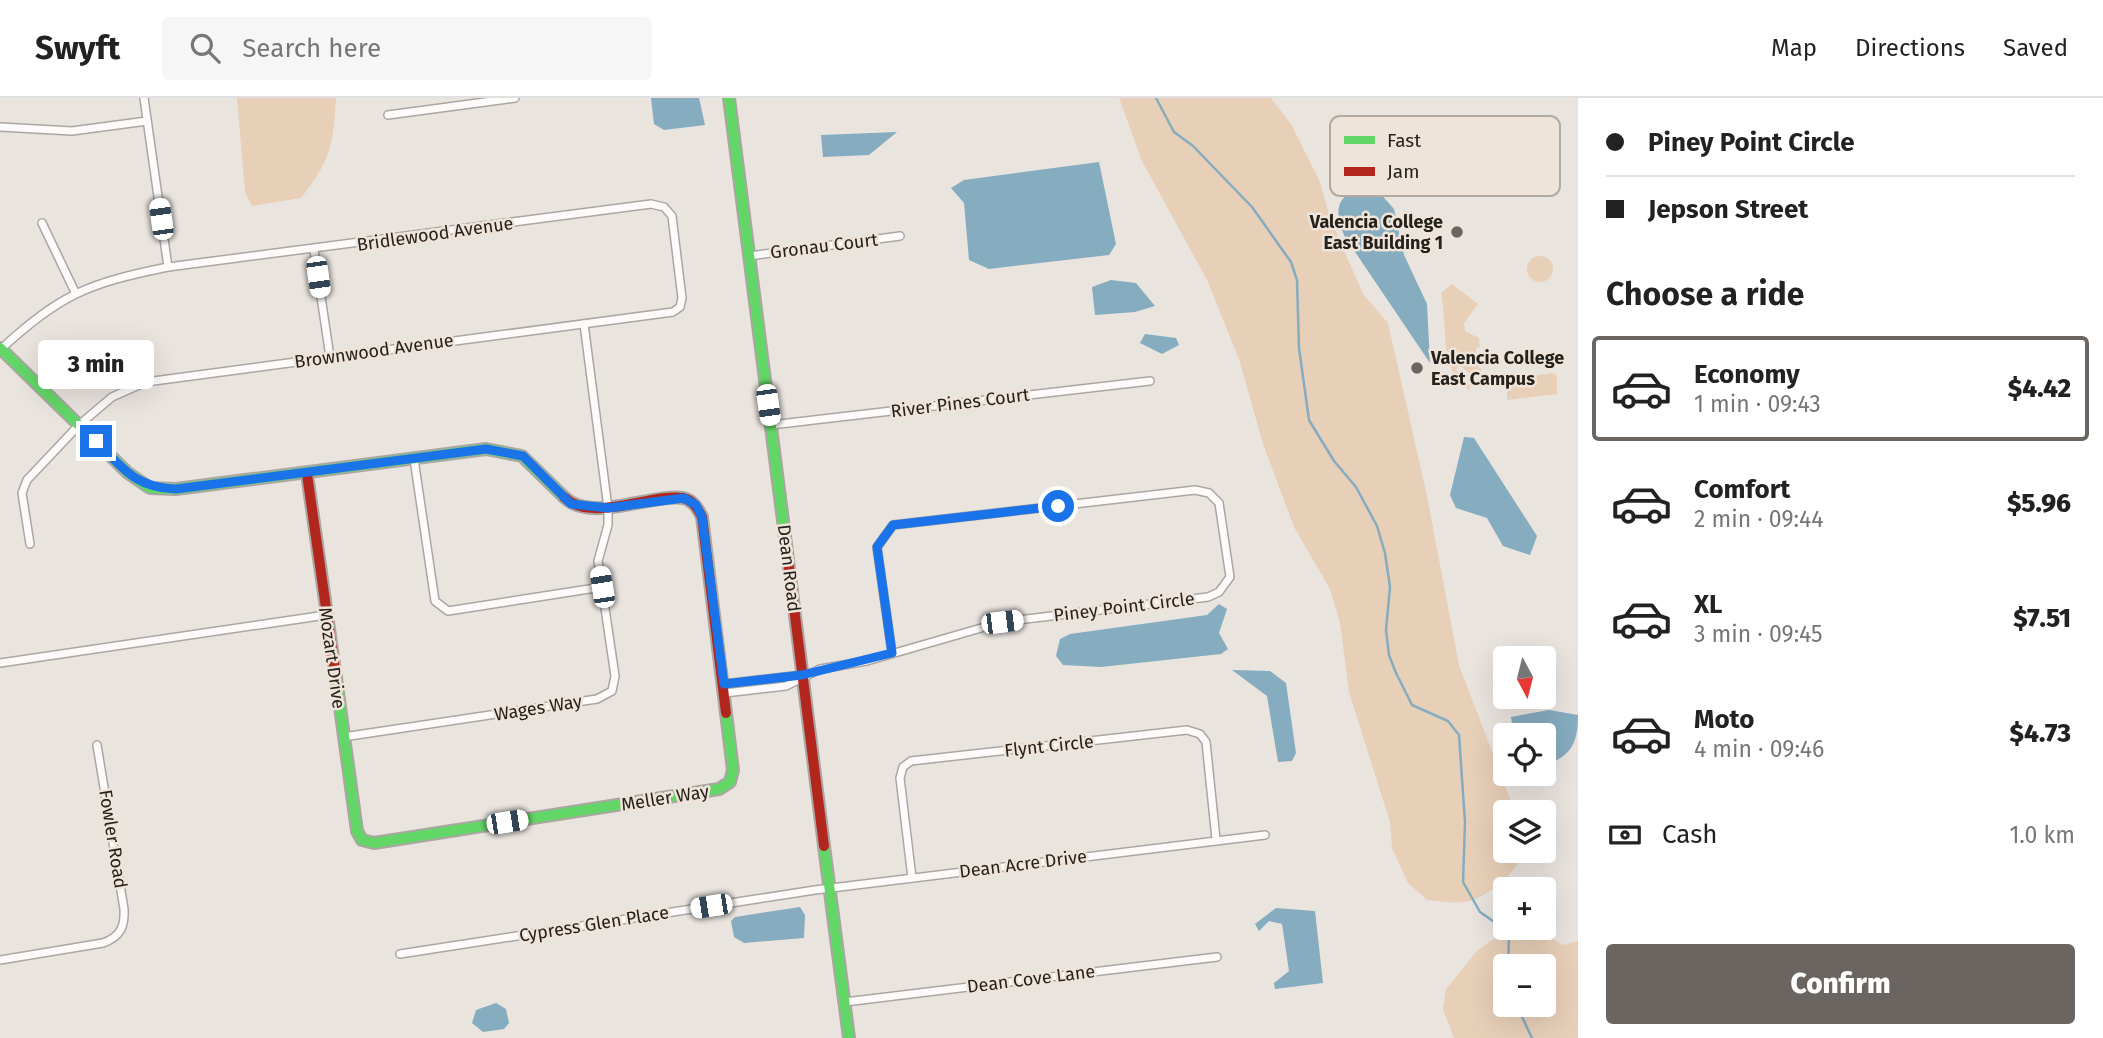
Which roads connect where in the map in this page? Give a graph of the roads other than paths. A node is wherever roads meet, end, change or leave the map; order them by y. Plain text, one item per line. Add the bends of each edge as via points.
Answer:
1 (144, 98) edge
2 (515, 98) edge
3 (729, 98) edge
4 (388, 115) dead end
5 (147, 121) junction
6 (0, 127) edge
7 (42, 223) dead end
8 (900, 236) dead end
9 (314, 250) junction
10 (748, 256) junction
11 (168, 267) junction
12 (75, 292) junction
13 (680, 307) joint
14 (584, 324) junction
15 (0, 349) edge
16 (330, 357) junction
17 (1150, 381) dead end
18 (79, 425) junction
19 (771, 425) junction
20 (414, 459) junction
21 (307, 474) junction
22 (608, 508) junction
23 (30, 544) dead end
24 (602, 587) junction
25 (326, 615) junction
26 (892, 653) junction
27 (0, 663) edge
28 (802, 675) junction
29 (724, 689) junction
30 (344, 737) junction
31 (97, 745) dead end
32 (1265, 835) dead end
33 (1216, 839) junction
34 (362, 840) joint
35 (912, 878) junction
36 (830, 888) junction
37 (400, 954) dead end
38 (1217, 957) dead end
39 (0, 960) edge
40 (845, 1002) junction
41 (849, 1038) edge

1 - 5 street
2 - 4 street
3 - 10 street, Dean Road
5 - 6 street via 72,131
5 - 11 street
7 - 12 street
8 - 10 street, Gronau Court
9 - 11 street, Bridlewood Avenue
9 - 13 street, Bridlewood Avenue via 651,204 664,207 672,216
9 - 16 street
10 - 19 street, Dean Road
11 - 12 street, Bridlewood Avenue via 117,277
12 - 15 street, Bridlewood Avenue via 40,313
13 - 14 street, Brownwood Avenue via 673,312
14 - 16 street, Brownwood Avenue
14 - 22 street, Wages Way
15 - 18 street
16 - 18 street, Brownwood Avenue via 146,382 112,397
17 - 19 street, River Pines Court
18 - 21 street via 150,488
18 - 23 street, Brownwood Avenue via 27,480 22,493
19 - 28 street, Dean Road
20 - 21 street
20 - 22 street via 486,449 523,456 571,504
20 - 24 street via 439,607 448,611
21 - 25 street, Mozart Drive
22 - 24 street, Wages Way via 598,561
22 - 29 street, Meller Way via 684,498 696,505 702,517
24 - 30 street, Wages Way via 615,676 612,691 597,699
25 - 27 street
25 - 30 street, Mozart Drive
26 - 26 street, Piney Point Circle via 1002,622 1219,592 1230,577 1219,503 1209,493 1195,490 893,525 877,547
26 - 28 street, Piney Point Circle
28 - 29 street, Piney Point Circle via 786,686
28 - 36 street, Dean Road
29 - 34 street, Meller Way via 733,770 730,782 719,789 374,843
30 - 34 street, Mozart Drive
31 - 39 street, Fowler Road via 124,909 120,933 103,943
32 - 33 street, Dean Acre Drive
33 - 35 street, Dean Acre Drive
33 - 35 street, Flynt Circle via 1206,742 1200,734 1187,730 912,761 903,767 900,778
35 - 36 street, Dean Acre Drive
36 - 37 street, Cypress Glen Place
36 - 40 street, Dean Road
38 - 40 street, Dean Cove Lane
40 - 41 street, Dean Road

